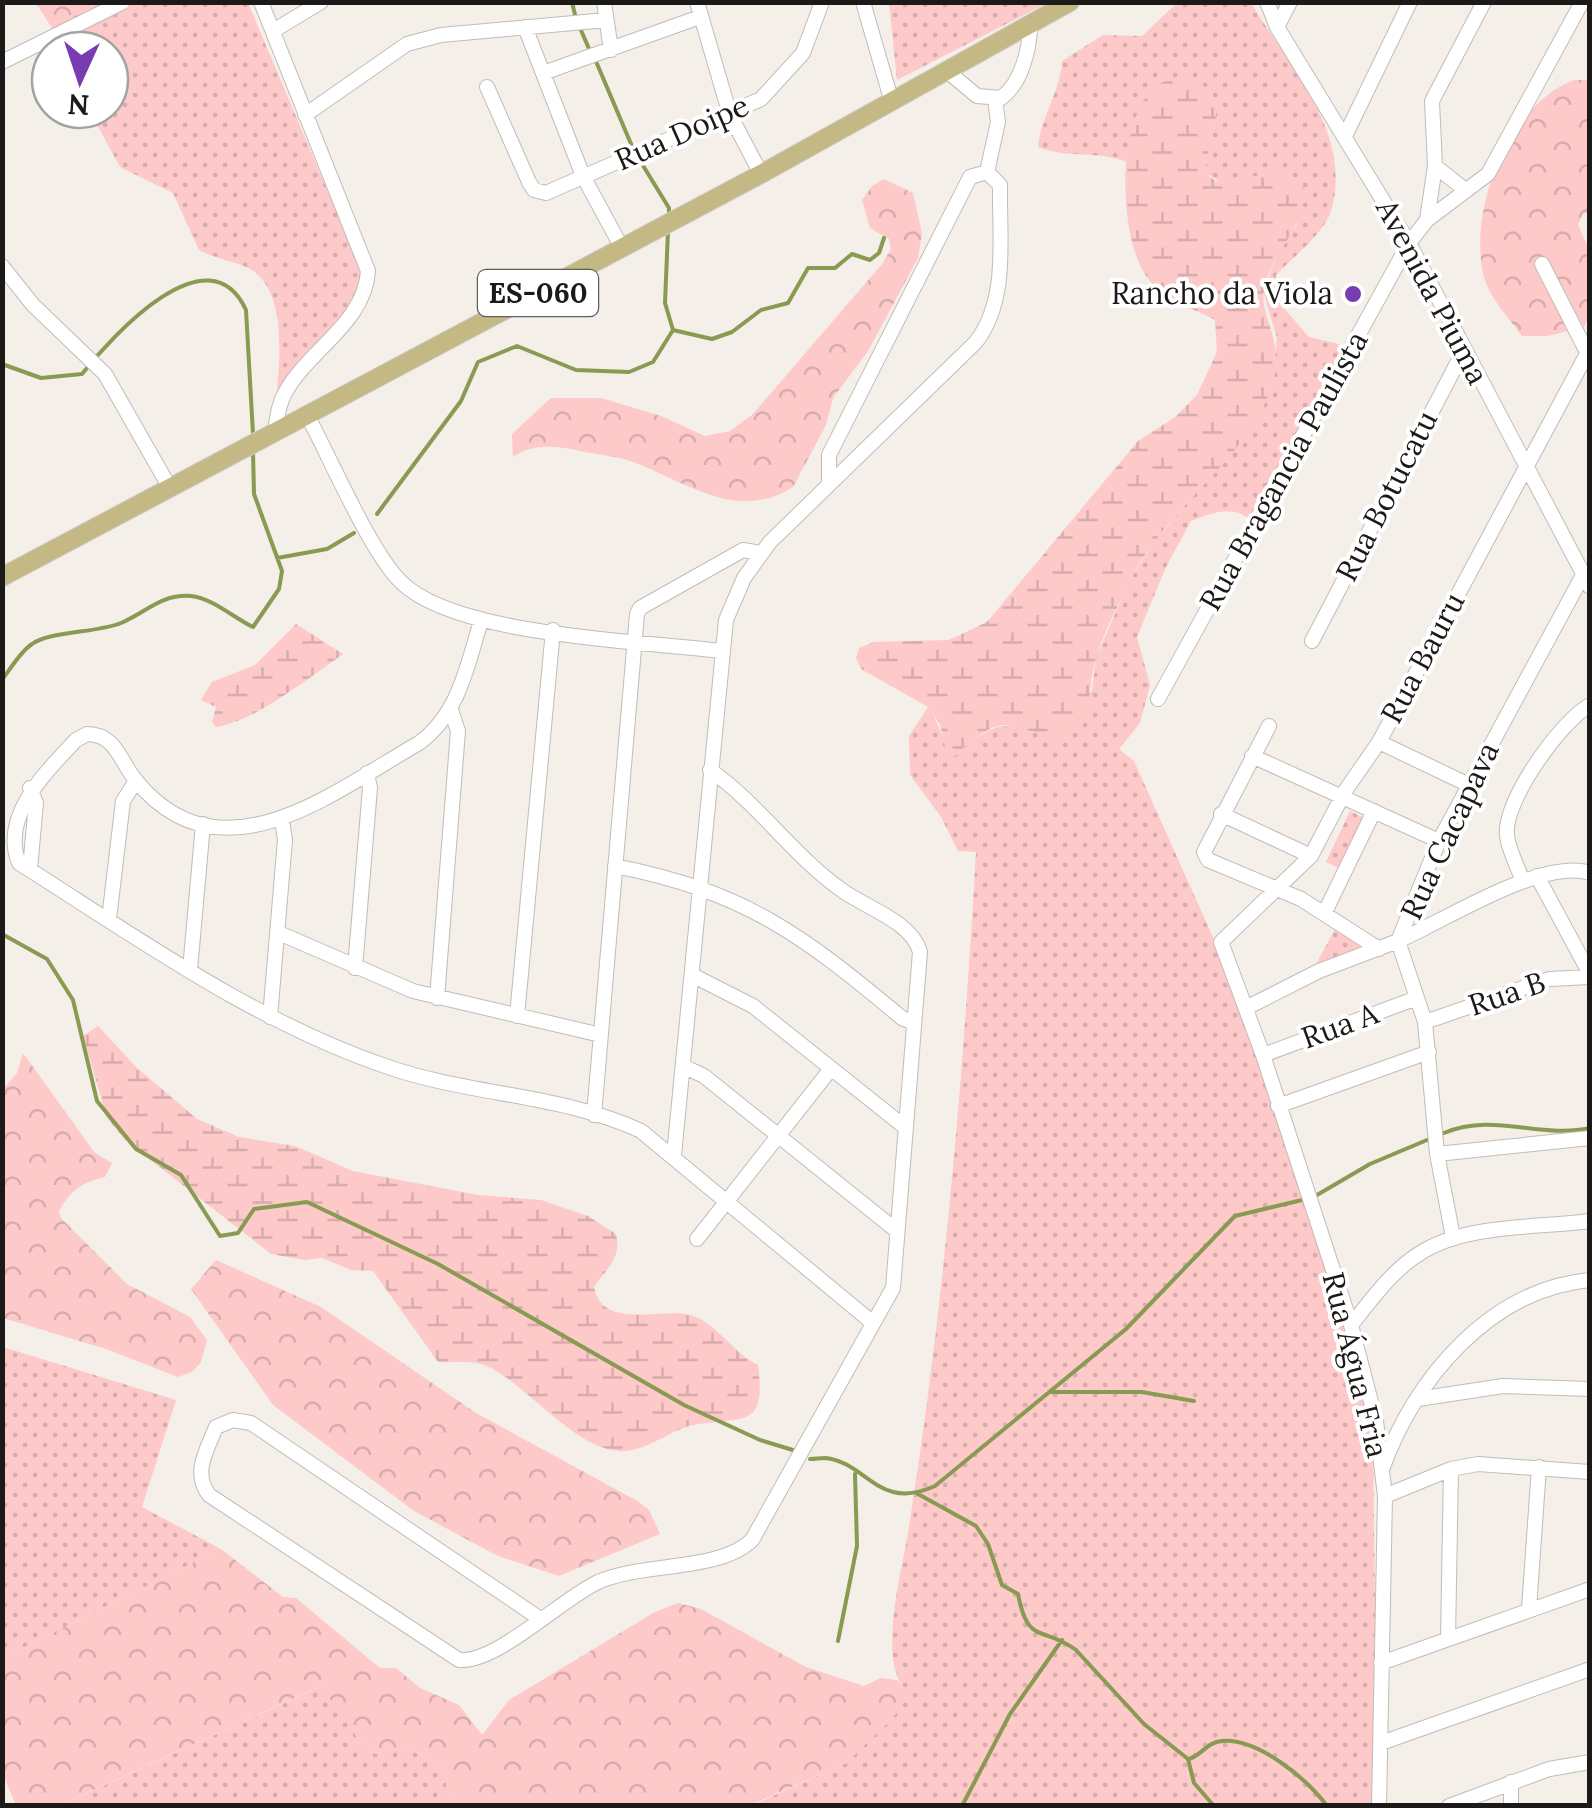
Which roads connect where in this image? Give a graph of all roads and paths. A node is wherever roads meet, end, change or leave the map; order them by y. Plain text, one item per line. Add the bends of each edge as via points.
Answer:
1 (123, 2) edge
2 (261, 2) edge
3 (321, 2) edge
4 (604, 2) edge
5 (822, 2) edge
6 (863, 2) edge
7 (1070, 2) edge
8 (1267, 2) edge
9 (1290, 2) edge
10 (1410, 2) edge
11 (1484, 2) edge
12 (1582, 2) edge
13 (697, 10) edge
14 (606, 20) junction
15 (1030, 24) junction
16 (525, 26) junction
17 (1277, 26) junction
18 (273, 31) junction
19 (611, 50) junction
20 (2, 62) edge
21 (946, 70) junction
22 (546, 72) junction
23 (487, 86) dead end
24 (891, 99) junction
25 (995, 100) junction
26 (305, 115) junction
27 (730, 115) junction
28 (1345, 136) junction
29 (1436, 166) junction
30 (987, 172) junction
31 (761, 174) junction
32 (583, 176) junction
33 (1464, 188) junction
34 (1427, 220) junction
35 (1409, 242) junction
36 (622, 248) junction
37 (1542, 264) dead end
38 (2, 266) edge
39 (1463, 352) junction
40 (1589, 352) edge
41 (307, 415) junction
42 (275, 432) junction
43 (1527, 462) junction
44 (830, 482) junction
45 (170, 488) junction
46 (760, 554) junction
47 (2, 577) edge
48 (1586, 581) edge
49 (481, 621) junction
50 (552, 630) junction
51 (634, 640) junction
52 (1312, 641) dead end
53 (720, 651) junction
54 (1158, 700) dead end
55 (1590, 705) edge
56 (451, 710) junction
57 (1270, 726) dead end
58 (1380, 742) junction
59 (1252, 756) junction
60 (710, 770) junction
61 (366, 773) junction
62 (136, 781) junction
63 (1468, 784) junction
64 (30, 788) junction
65 (1342, 796) junction
66 (1374, 811) junction
67 (1221, 814) junction
68 (282, 820) junction
69 (203, 824) junction
70 (1439, 841) junction
71 (1311, 856) junction
72 (615, 866) junction
73 (30, 870) junction
74 (1587, 872) edge
75 (1529, 878) junction
76 (700, 886) junction
77 (1280, 890) junction
78 (1324, 914) junction
79 (109, 919) junction
80 (279, 933) junction
81 (1398, 941) junction
82 (1221, 942) joint
83 (1379, 950) junction
84 (355, 968) junction
85 (190, 970) junction
86 (692, 975) junction
87 (1590, 975) edge
88 (436, 998) junction
89 (1417, 998) junction
90 (1246, 1008) junction
91 (517, 1016) junction
92 (270, 1017) junction
93 (1425, 1022) junction
94 (914, 1023) junction
95 (601, 1034) junction
96 (1429, 1052) junction
97 (1263, 1054) junction
98 (685, 1066) junction
99 (830, 1070) junction
100 (1278, 1106) junction
101 (594, 1115) junction
102 (906, 1128) junction
103 (777, 1137) junction
104 (1590, 1138) edge
105 (674, 1154) junction
106 (1437, 1154) junction
107 (728, 1200) junction
108 (1590, 1221) edge
109 (898, 1232) junction
110 (1453, 1237) junction
111 (697, 1239) dead end
112 (1590, 1280) edge
113 (873, 1323) junction
114 (1351, 1325) junction
115 (1590, 1388) edge
116 (1418, 1399) junction
117 (1539, 1467) junction
118 (1452, 1469) junction
119 (1382, 1470) junction
120 (1590, 1472) edge
121 (1385, 1496) junction
122 (1590, 1589) edge
123 (1529, 1608) junction
124 (539, 1618) junction
125 (1448, 1638) junction
126 (1382, 1663) junction
127 (1590, 1669) edge
128 (1381, 1744) junction
129 (1590, 1762) edge
130 (1511, 1782) junction
131 (1379, 1806) edge
132 (1449, 1806) edge
133 (1511, 1806) edge

1 - 20 street
2 - 18 street
3 - 18 street
4 - 14 street
5 - 27 street, Rua Doipe via 804,53 779,83
6 - 24 street
7 - 15 main road, ES-060
8 - 17 street, Avenida Piuma
9 - 17 street
10 - 28 street
11 - 29 street via 1432,100
12 - 33 street, Rua Bragancia Paulista via 1494,167
13 - 19 street
13 - 27 street
14 - 16 street
14 - 19 street
15 - 21 main road, ES-060
15 - 25 street via 1015,84
16 - 22 street
16 - 26 street via 407,44
17 - 28 street, Avenida Piuma
18 - 26 street
19 - 22 street
21 - 24 main road, ES-060
21 - 25 street via 977,96
22 - 32 street
23 - 32 street, Rua Doipe via 534,190 550,191
24 - 31 main road, ES-060
25 - 30 street via 998,122
26 - 42 street via 362,252 367,288 283,395
27 - 31 street
27 - 32 street, Rua Doipe
28 - 35 street, Avenida Piuma
29 - 33 street
29 - 34 street
30 - 44 street via 970,177 828,455
30 - 44 street via 1000,185 998,288 987,326
31 - 36 main road, ES-060
32 - 36 street
33 - 34 street, Rua Bragancia Paulista
34 - 35 street, Rua Bragancia Paulista
35 - 39 street, Avenida Piuma
35 - 54 street, Rua Bragancia Paulista
36 - 41 main road, ES-060
37 - 40 street
38 - 45 street via 106,374
39 - 43 street, Avenida Piuma
39 - 52 street, Rua Botucatu
40 - 43 street, Rua Bauru
41 - 42 main road, ES-060
41 - 49 street via 395,576 426,601
42 - 45 main road, ES-060
43 - 48 street, Avenida Piuma
43 - 58 street, Rua Bauru
44 - 46 street
45 - 47 main road, ES-060
46 - 51 street via 736,553 640,608
46 - 53 street via 731,606
48 - 63 street, Rua Cacapava
49 - 50 street
49 - 56 street
50 - 51 street
50 - 91 street
51 - 53 street
51 - 72 street
53 - 60 street
55 - 75 street via 1558,731 1513,808 1506,834
56 - 61 street via 429,736
56 - 88 street via 458,731
57 - 59 street
58 - 63 street
58 - 65 street, Rua Bauru
59 - 65 street
59 - 67 street
60 - 76 street
60 - 94 street via 817,871 912,934 920,959
61 - 68 street
61 - 84 street
62 - 64 street via 110,741 88,734
62 - 69 street via 171,810
62 - 79 street via 123,801
63 - 70 street, Rua Cacapava
64 - 73 street via 36,803
64 - 73 street via 14,806 6,832 14,856
65 - 66 street
65 - 71 street, Rua Bauru
66 - 70 street
66 - 78 street
67 - 71 street
67 - 77 street via 1204,852 1208,860
68 - 69 street via 238,828
68 - 80 street
69 - 85 street
70 - 81 street, Rua Cacapava
71 - 77 street, Rua Bauru
72 - 76 street
72 - 95 street
73 - 79 street
74 - 75 street
75 - 81 street
75 - 87 street
76 - 86 street
76 - 94 street via 776,922
77 - 78 street
77 - 82 street, Rua Bauru
78 - 83 street
79 - 85 street
80 - 84 street
80 - 92 street
81 - 83 street, Rua Cacapava
81 - 89 street
82 - 90 street, Rua Água Fria
83 - 90 street, Rua Cacapava via 1318,970
84 - 88 street
85 - 92 street
86 - 98 street
86 - 99 street via 753,1006
87 - 93 street, Rua B via 1549,979
88 - 91 street
89 - 93 street
89 - 97 street, Rua A
90 - 97 street, Rua Água Fria
91 - 95 street
92 - 101 street via 426,1079
93 - 96 street
94 - 102 street
95 - 101 street
96 - 100 street
96 - 106 street
97 - 100 street, Rua Água Fria
98 - 103 street
98 - 105 street
99 - 102 street
99 - 103 street
100 - 114 street, Rua Água Fria
101 - 105 street via 640,1131
102 - 109 street
103 - 107 street
103 - 109 street
104 - 106 street
105 - 107 street
106 - 110 street
107 - 111 street
107 - 113 street
108 - 110 street
109 - 113 street via 893,1288
110 - 114 street via 1390,1278
112 - 116 street via 1558,1284 1509,1305 1454,1350
113 - 124 street via 746,1545 727,1556 614,1576
114 - 119 street, Rua Água Fria
115 - 116 street via 1503,1386
116 - 119 street
117 - 118 street
117 - 120 street
117 - 123 street
118 - 121 street
118 - 125 street
119 - 121 street, Rua Água Fria
121 - 126 street, Rua Água Fria
122 - 123 street
123 - 125 street
124 - 124 street via 478,1659 452,1658 209,1495 200,1473 216,1427 233,1420 256,1425
125 - 126 street
126 - 128 street, Rua Água Fria
127 - 128 street
128 - 131 street, Rua Água Fria
129 - 130 street
130 - 132 street
130 - 133 street

